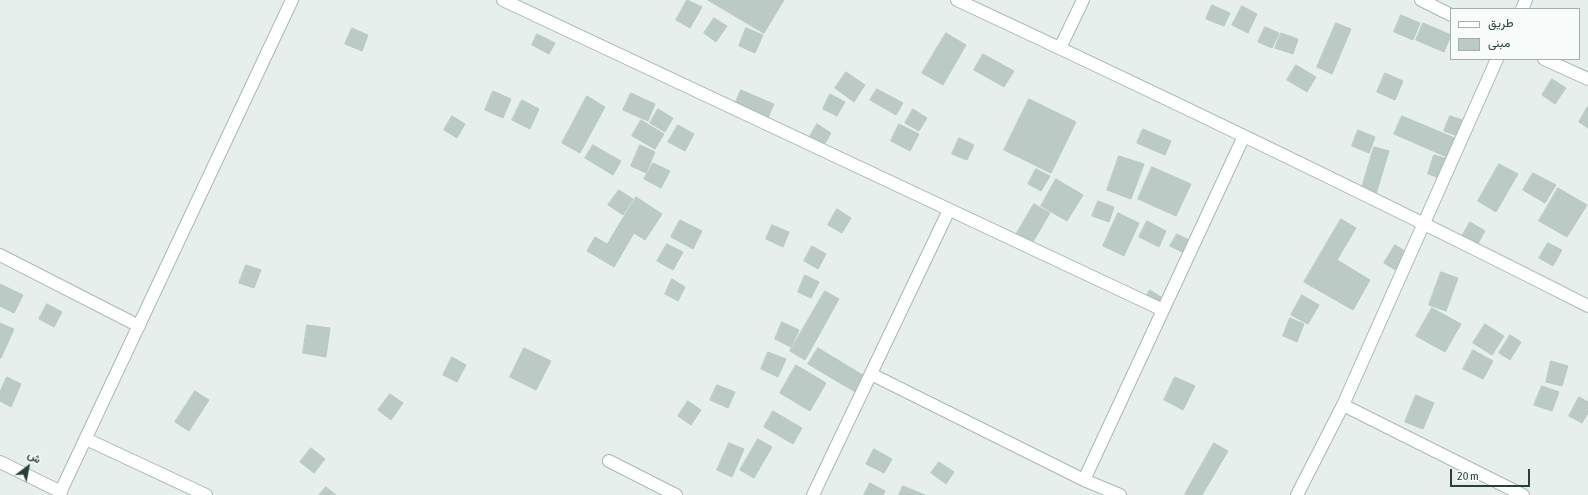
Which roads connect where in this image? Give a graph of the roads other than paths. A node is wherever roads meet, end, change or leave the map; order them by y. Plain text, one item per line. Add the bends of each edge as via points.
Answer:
1 (292, 0) edge
2 (502, 0) edge
3 (957, 0) edge
4 (1083, 0) edge
5 (1420, 0) edge
6 (1450, 15) edge
7 (1060, 48) junction
8 (1497, 60) edge
9 (1546, 60) edge
10 (1588, 79) edge
11 (1244, 136) junction
12 (949, 210) junction
13 (1423, 222) junction
14 (0, 255) edge
15 (1588, 306) edge
16 (1163, 310) junction
17 (139, 326) junction
18 (871, 374) junction
19 (1343, 405) junction
20 (86, 439) junction
21 (0, 462) edge
22 (609, 462) dead end
23 (1084, 480) junction
24 (60, 493) edge
25 (1518, 494) edge
26 (206, 495) edge
27 (676, 495) edge
28 (813, 495) edge
29 (1120, 495) edge
30 (1297, 495) edge

1 - 17 street
2 - 12 street
3 - 7 street
4 - 7 street
5 - 6 street
7 - 11 street
8 - 13 street
9 - 10 street
11 - 13 street
11 - 16 street
12 - 16 street
12 - 18 street
13 - 15 street
13 - 19 street
14 - 17 street
16 - 23 street
17 - 20 street
18 - 23 street
18 - 28 street
19 - 25 street
19 - 30 street
20 - 24 street
20 - 26 street
21 - 24 street
22 - 27 street
23 - 29 street

